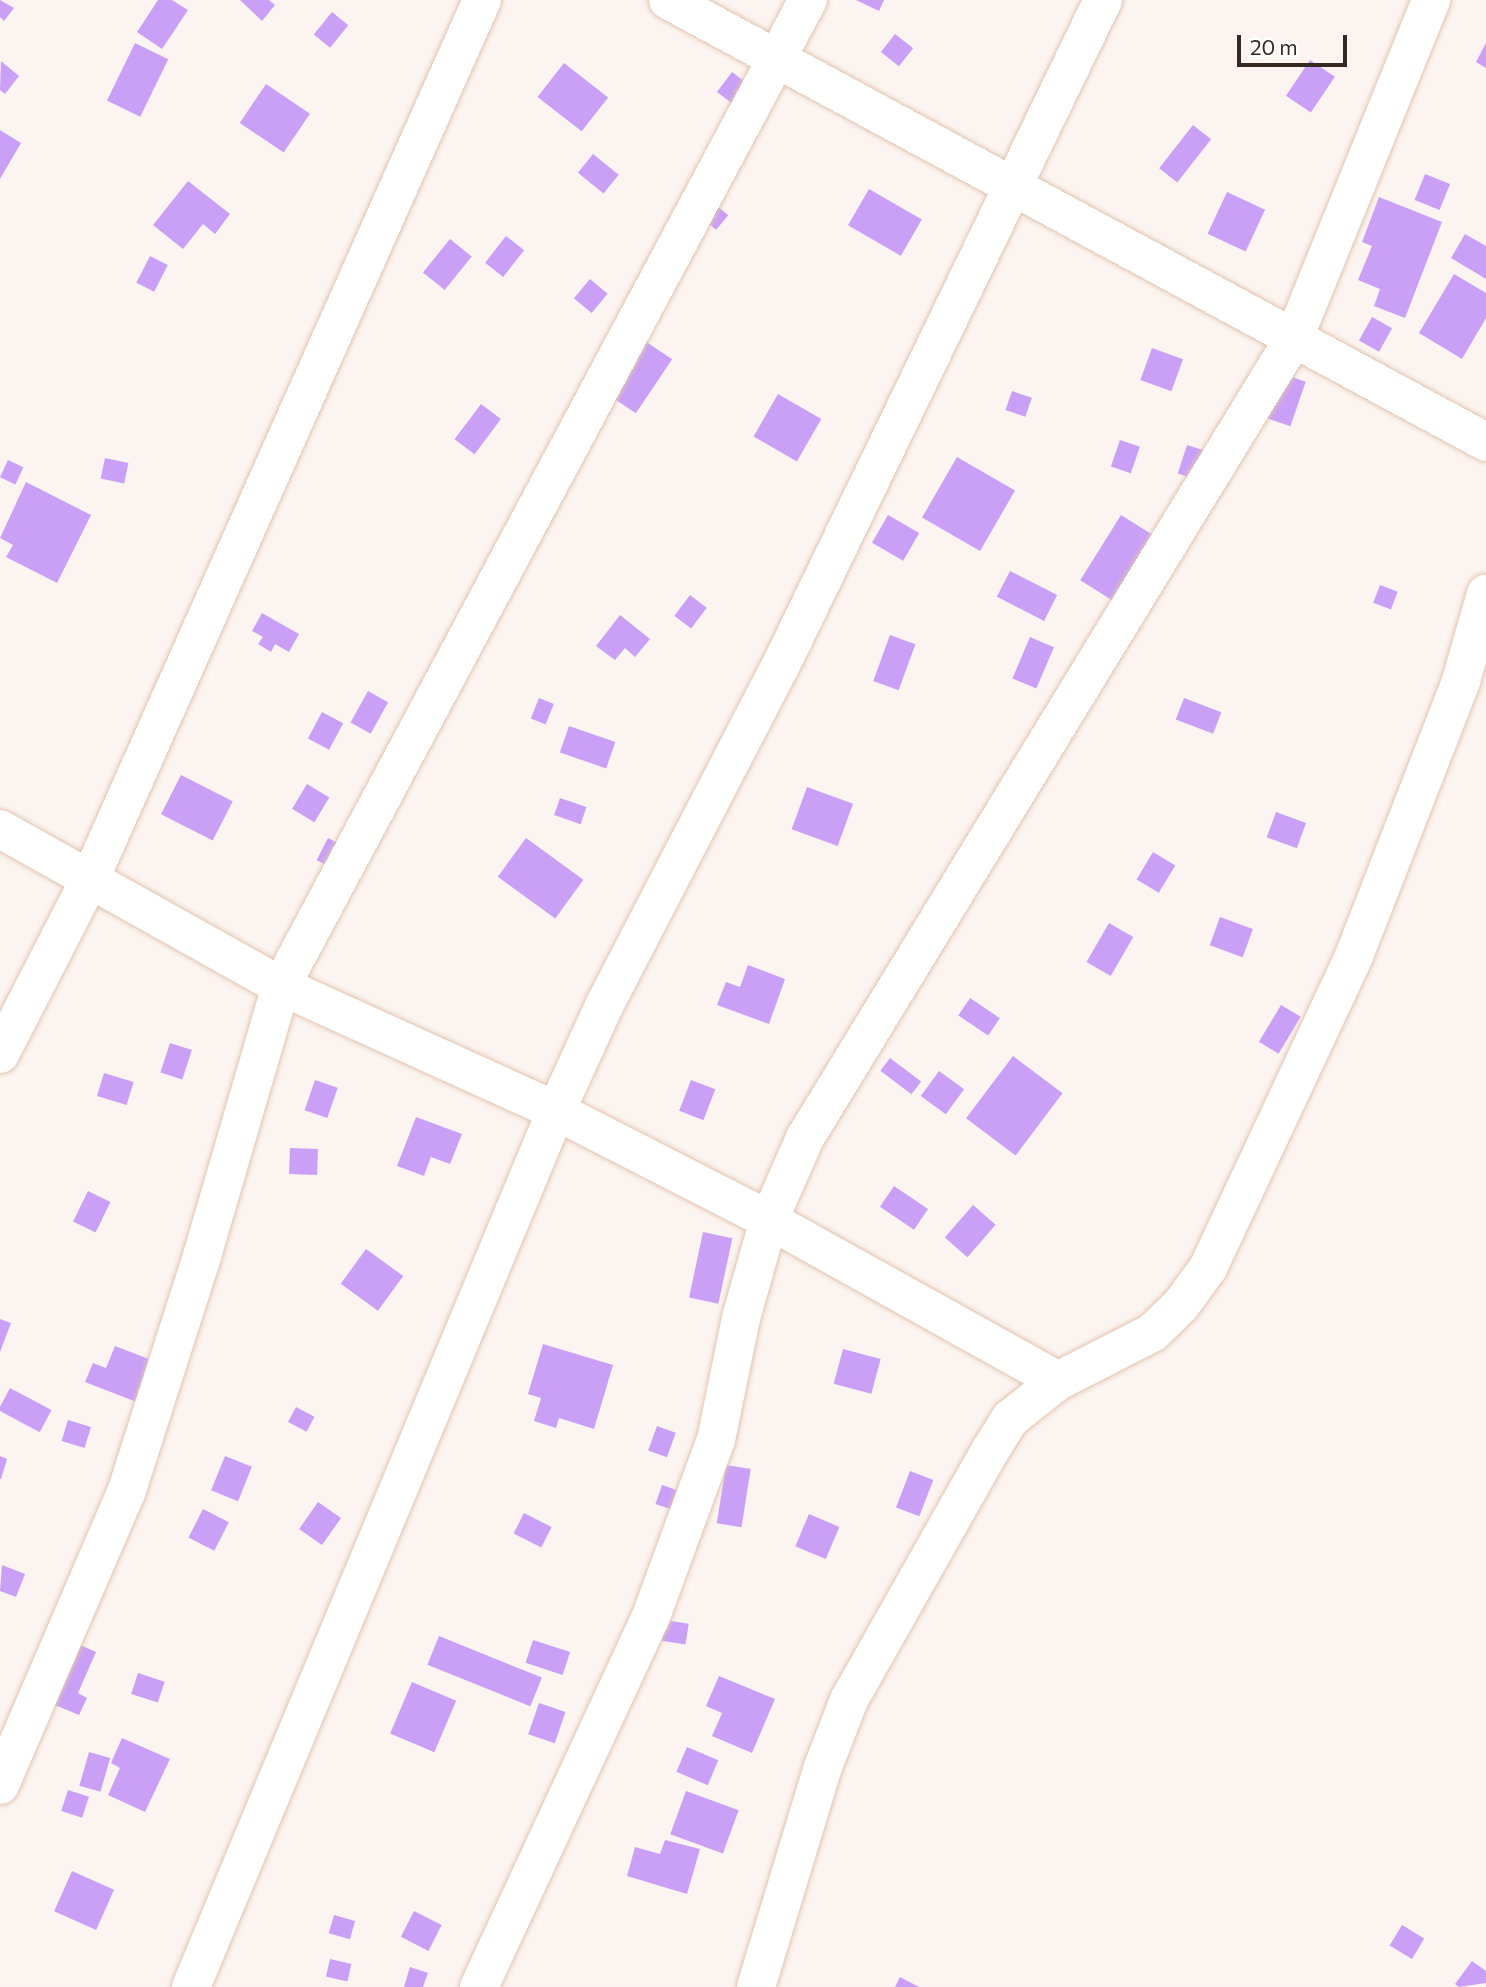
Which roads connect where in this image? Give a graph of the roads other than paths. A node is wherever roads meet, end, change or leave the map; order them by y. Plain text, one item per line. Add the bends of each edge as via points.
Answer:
1 (482, 0) edge
2 (668, 0) edge
3 (808, 0) edge
4 (1103, 0) edge
5 (1431, 0) edge
6 (777, 57) junction
7 (1011, 185) junction
8 (1294, 338) junction
9 (1486, 442) edge
10 (1486, 594) edge
11 (0, 829) edge
12 (90, 879) junction
13 (281, 986) junction
14 (0, 1054) edge
15 (556, 1111) junction
16 (769, 1220) junction
17 (1058, 1381) junction
18 (0, 1785) edge
19 (191, 1987) edge
20 (479, 1987) edge
21 (756, 1987) edge

1 - 12 street
2 - 6 street
3 - 6 street
4 - 7 street
5 - 8 street
6 - 7 street
6 - 13 street
7 - 8 street
7 - 15 street via 781,665 604,1006
8 - 9 street
8 - 16 street via 849,1060 805,1138
10 - 17 street via 1461,681 1359,944 1208,1268 1181,1305 1152,1333
11 - 12 street
12 - 13 street
12 - 14 street
13 - 15 street
13 - 18 street via 126,1493
15 - 16 street
15 - 19 street
16 - 17 street
16 - 20 street via 741,1318 716,1440 650,1619
17 - 21 street via 1011,1418 849,1700 823,1767

